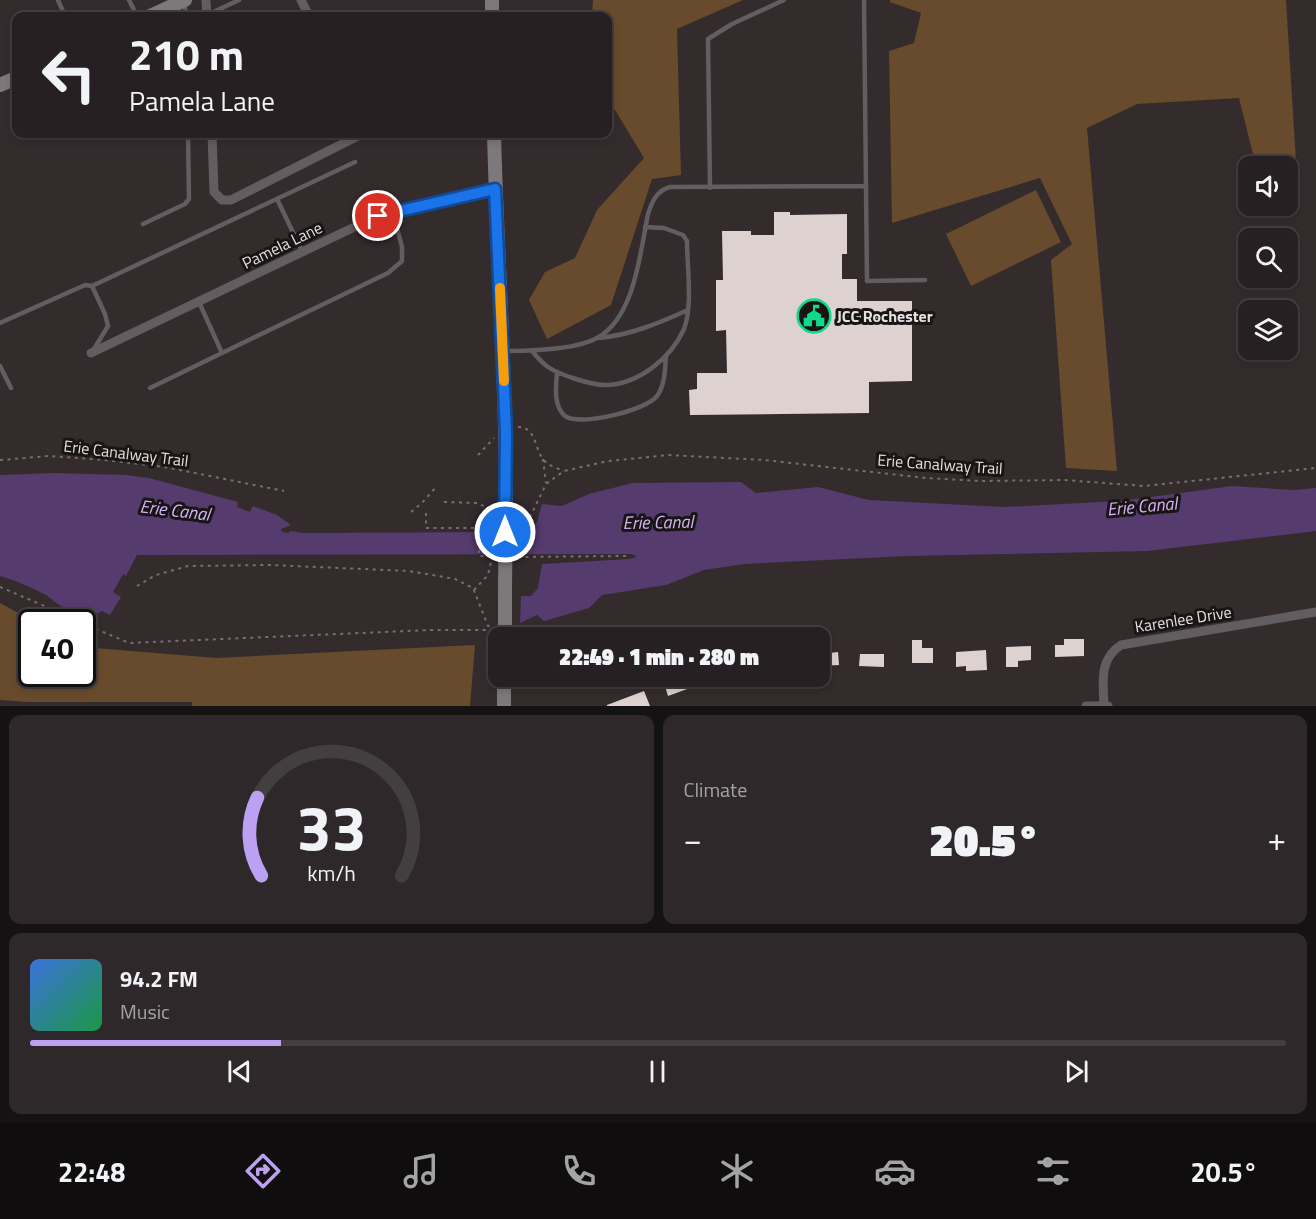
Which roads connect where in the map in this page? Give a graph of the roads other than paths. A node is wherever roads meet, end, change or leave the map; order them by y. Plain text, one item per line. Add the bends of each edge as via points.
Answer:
1 (185, 0) edge
2 (239, 0) edge
3 (784, 0) edge
4 (864, 0) edge
5 (159, 12) edge
6 (215, 12) edge
7 (188, 138) edge
8 (212, 138) edge
9 (354, 138) edge
10 (494, 138) edge
11 (355, 162) dead end
12 (866, 186) junction
13 (710, 188) junction
14 (495, 189) junction
15 (277, 199) junction
16 (393, 213) junction
17 (143, 224) dead end
18 (645, 227) junction
19 (302, 252) junction
20 (926, 280) dead end
21 (92, 286) junction
22 (199, 302) junction
23 (688, 310) junction
24 (0, 323) edge
25 (597, 338) junction
26 (503, 351) junction
27 (532, 351) junction
28 (91, 353) joint
29 (222, 353) junction
30 (666, 356) junction
31 (0, 366) edge
32 (557, 372) junction
33 (10, 388) dead end
34 (150, 388) dead end
35 (1316, 612) edge
36 (505, 627) edge
37 (504, 687) edge
38 (504, 706) edge
39 (1086, 706) edge
40 (1106, 706) edge

1 - 5 street
2 - 6 lane
3 - 13 lane via 708,39
4 - 12 lane
7 - 17 lane via 189,199
8 - 9 street via 214,192 222,200 231,200
10 - 14 street
11 - 15 lane
12 - 13 lane
12 - 20 lane via 867,281
13 - 18 lane via 663,189 652,202
14 - 16 street, Pamela Lane
14 - 26 street
15 - 19 lane
15 - 21 lane
16 - 19 street, Pamela Lane
16 - 29 lane via 402,261 388,273
18 - 23 lane via 664,228 683,235 687,242
18 - 25 lane via 629,299 610,328
19 - 22 street, Pamela Lane
21 - 24 lane via 85,285
21 - 28 lane via 108,326
22 - 28 street, Pamela Lane
22 - 29 lane
23 - 25 lane via 636,331
23 - 30 lane via 684,328
25 - 27 lane
26 - 27 lane
26 - 36 street, bridge
27 - 32 lane
29 - 34 lane
30 - 32 lane via 633,377 608,385
30 - 32 lane via 662,387 652,402 609,416 565,416 558,405
31 - 33 lane
35 - 40 street, Karenlee Drive via 1121,645 1106,660
37 - 38 street
39 - 40 street, Karenlee Drive

